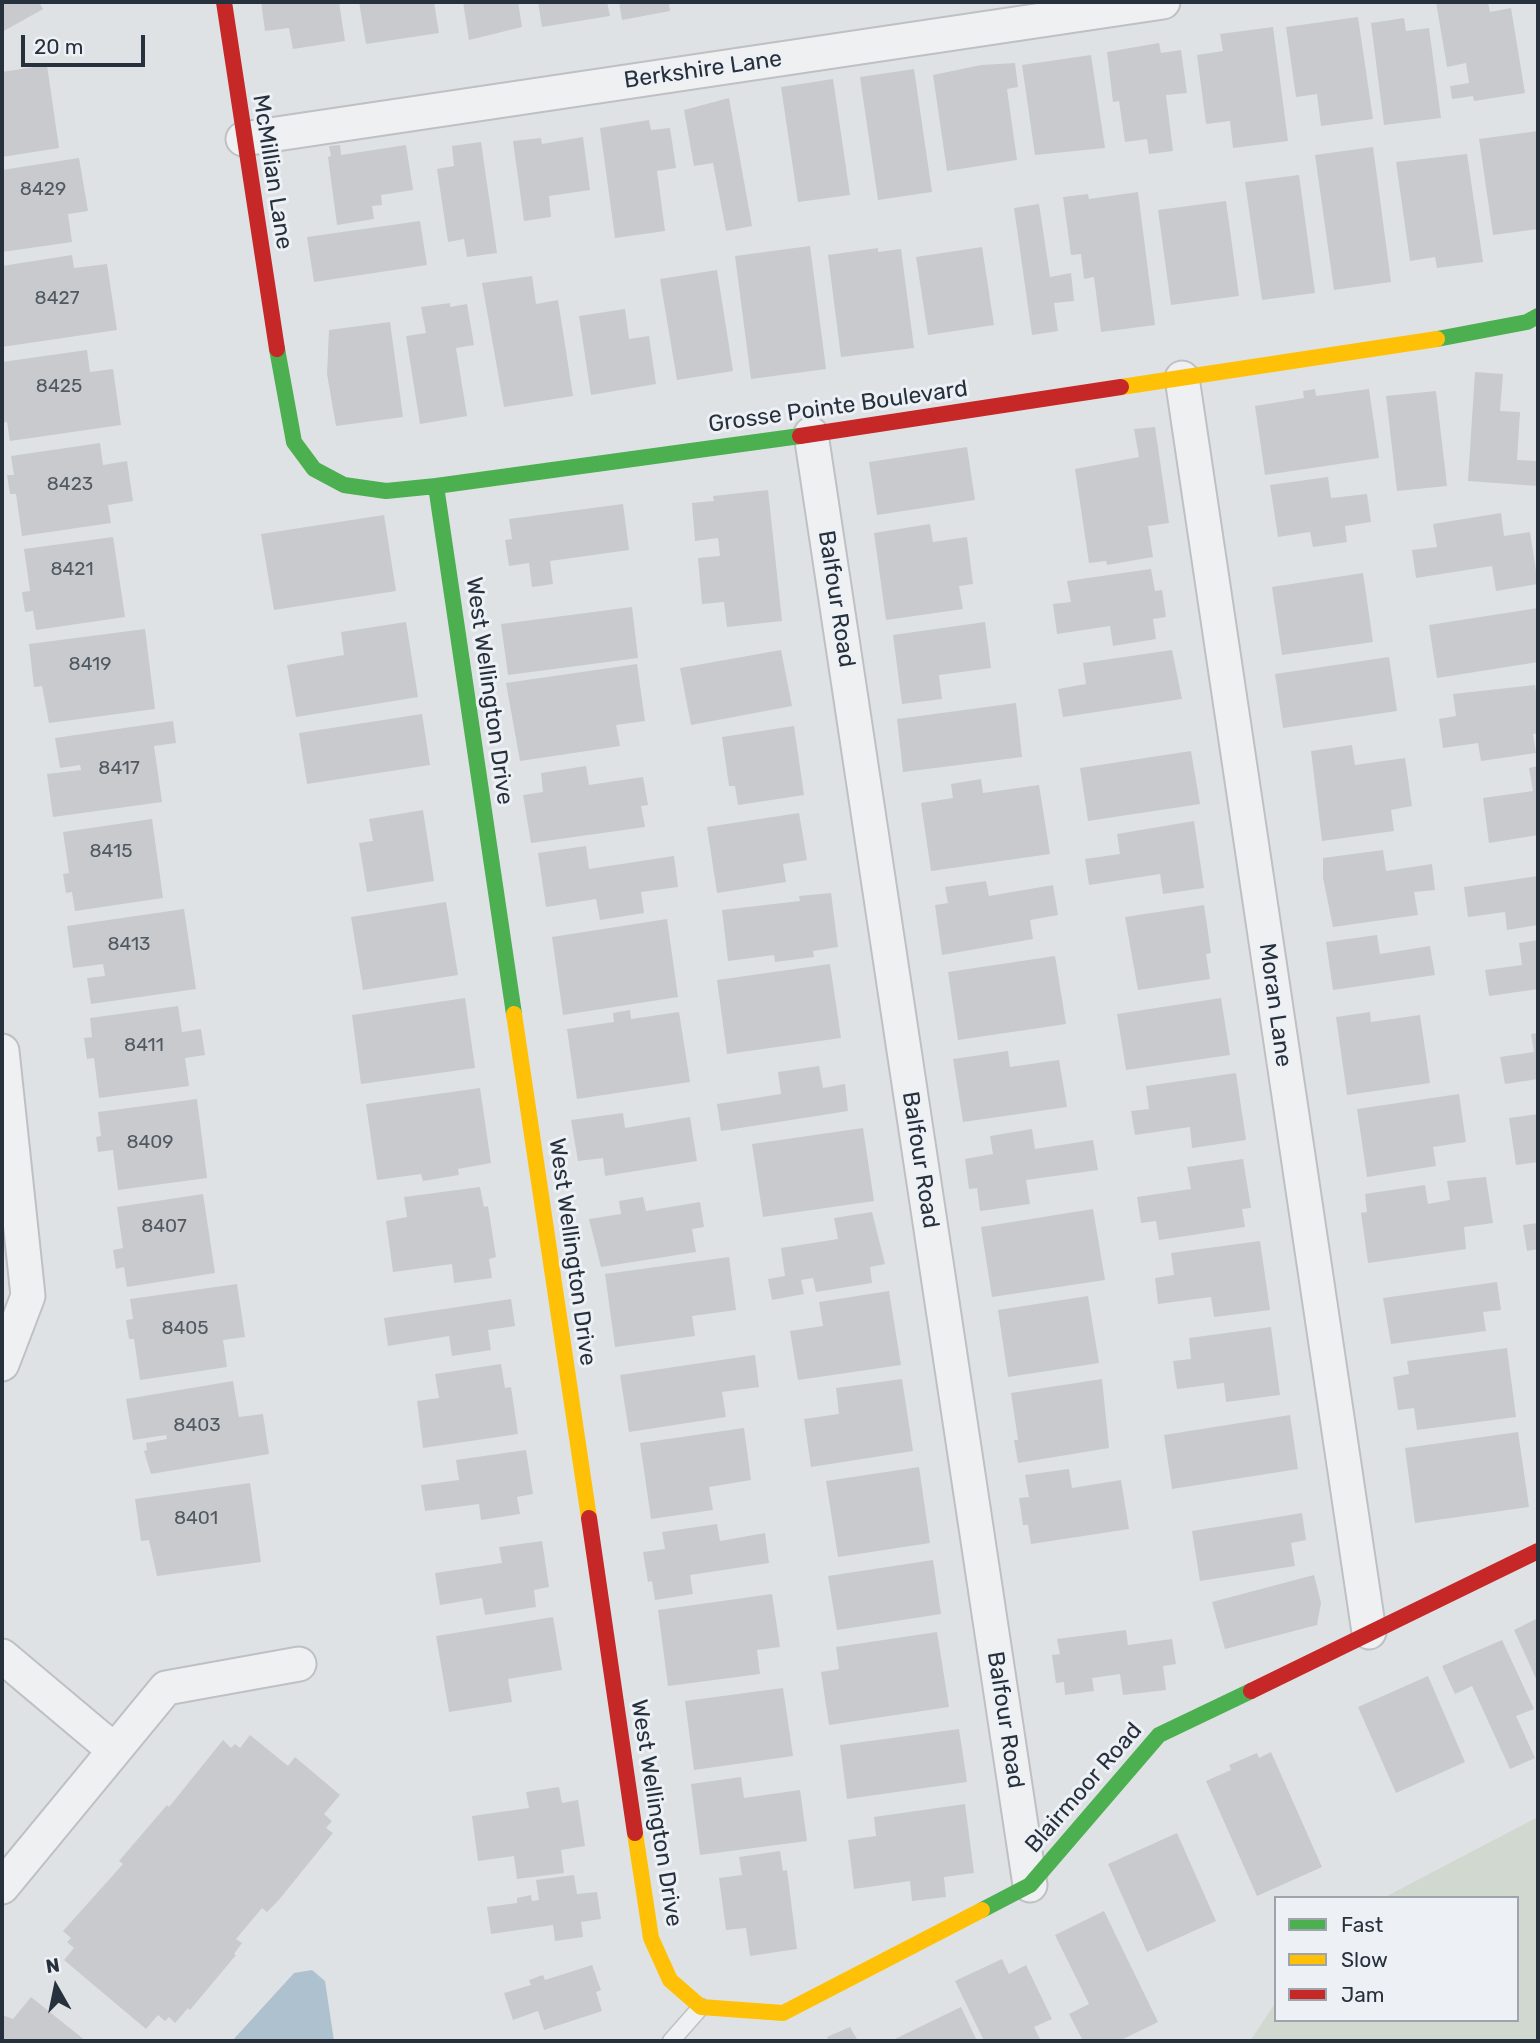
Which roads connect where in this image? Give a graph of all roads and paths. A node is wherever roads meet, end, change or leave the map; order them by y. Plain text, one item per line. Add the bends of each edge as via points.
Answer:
1 (224, 2) edge
2 (1163, 2) edge
3 (243, 139) junction
4 (270, 307) joint
5 (1538, 316) edge
6 (1182, 379) junction
7 (811, 434) junction
8 (436, 486) junction
9 (2, 1051) edge
10 (2, 1364) edge
11 (1538, 1551) edge
12 (1369, 1632) junction
13 (2, 1656) edge
14 (299, 1664) dead end
15 (114, 1750) junction
16 (1030, 1885) junction
17 (2, 1886) edge
18 (701, 2007) junction
19 (671, 2041) edge

1 - 3 street, McMillian Lane
2 - 3 street, Berkshire Lane
3 - 4 street, McMillian Lane
4 - 8 street, Grosse Pointe Boulevard via 289,426 294,442 314,469 344,485 364,489
5 - 6 street, Grosse Pointe Boulevard via 1453,337
6 - 7 street, Grosse Pointe Boulevard
6 - 12 street, Moran Lane
7 - 8 street, Grosse Pointe Boulevard
7 - 16 street, Balfour Road
8 - 18 street, West Wellington Drive via 651,1938 670,1980
9 - 10 street via 27,1296
11 - 12 street, Blairmoor Road
12 - 16 street, Blairmoor Road via 1158,1735
13 - 15 street
14 - 15 street via 166,1688
15 - 17 street
16 - 18 street, Blairmoor Road via 783,2013
18 - 19 lane

